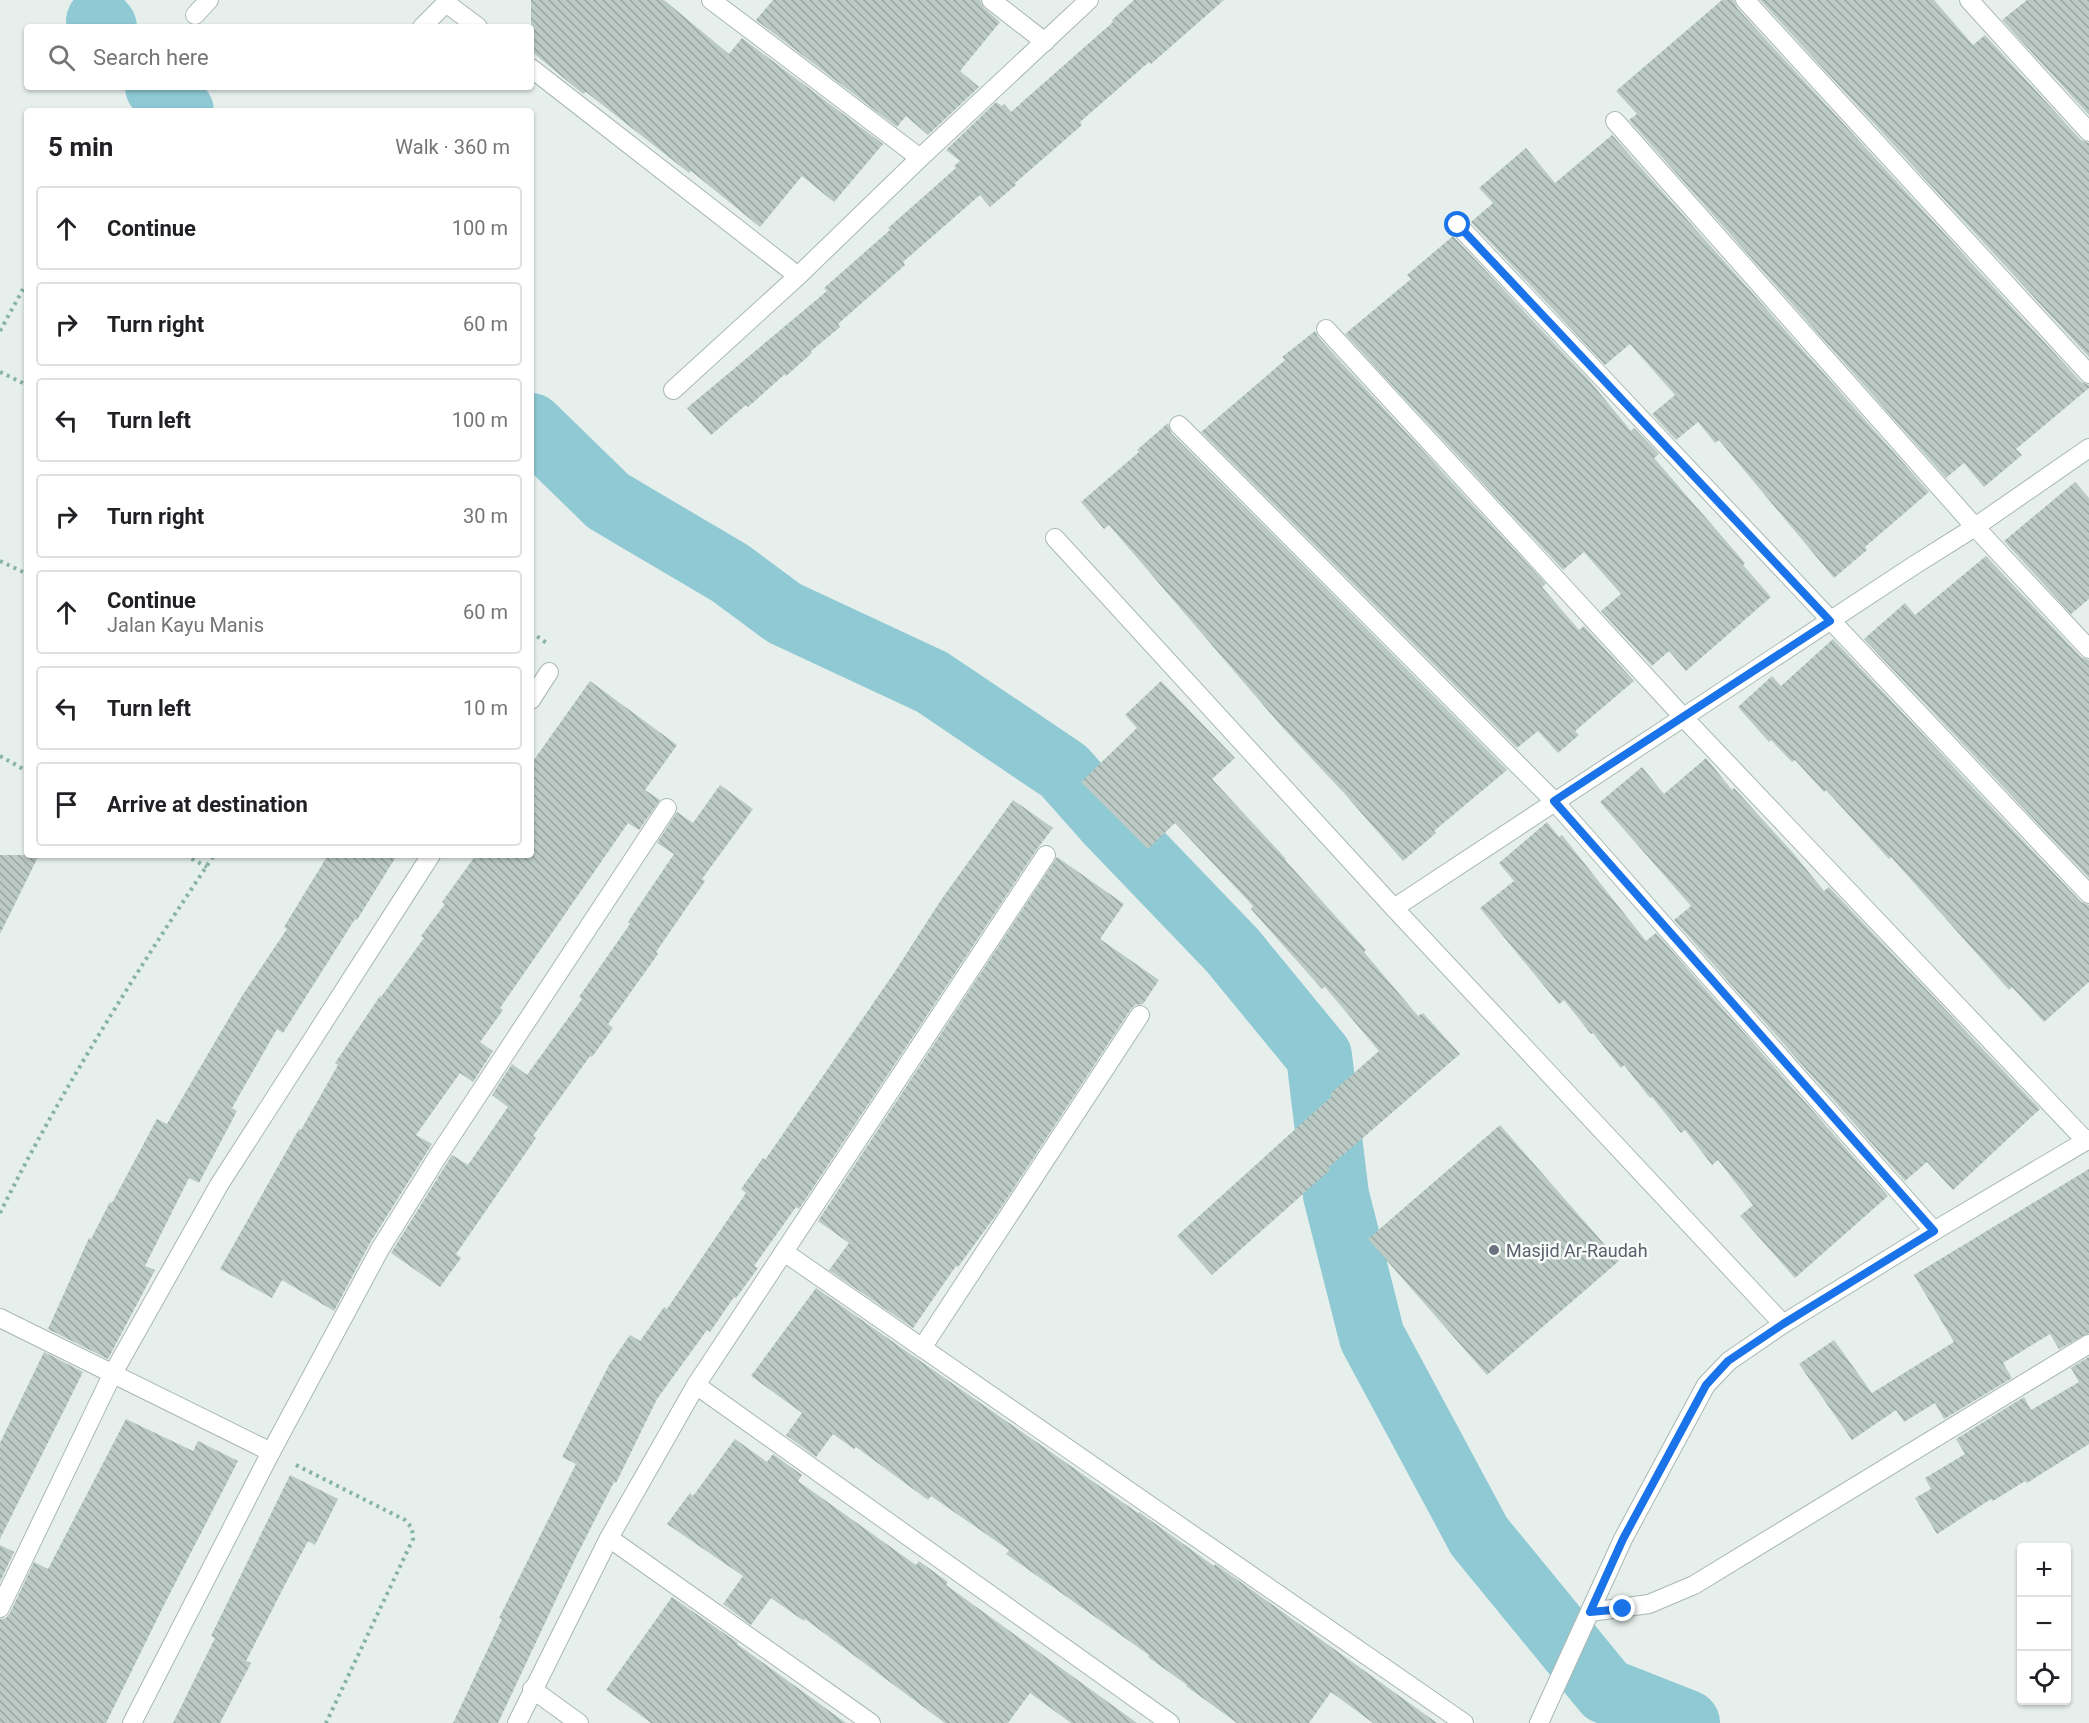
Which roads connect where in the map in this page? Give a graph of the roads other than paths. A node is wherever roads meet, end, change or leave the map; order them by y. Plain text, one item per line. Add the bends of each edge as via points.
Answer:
1 (209, 0) edge
2 (711, 0) edge
3 (991, 0) edge
4 (1089, 0) edge
5 (1745, 0) edge
6 (1969, 0) edge
7 (447, 1) edge
8 (195, 15) dead end
9 (425, 24) edge
10 (474, 24) edge
11 (1045, 42) junction
12 (534, 70) edge
13 (1615, 121) dead end
14 (2089, 132) edge
15 (920, 158) junction
16 (1458, 225) dead end
17 (798, 276) junction
18 (1326, 329) dead end
19 (2089, 374) edge
20 (673, 390) dead end
21 (1179, 425) dead end
22 (2089, 448) edge
23 (1976, 527) junction
24 (1056, 538) dead end
25 (1830, 621) junction
26 (2089, 649) edge
27 (549, 672) dead end
28 (534, 695) edge
29 (1684, 718) junction
30 (1554, 801) junction
31 (667, 808) dead end
32 (1046, 855) dead end
33 (429, 858) edge
34 (2089, 894) edge
35 (1394, 908) junction
36 (1140, 1015) dead end
37 (2087, 1140) edge
38 (1934, 1231) junction
39 (784, 1252) junction
40 (0, 1318) edge
41 (1783, 1324) junction
42 (2089, 1344) edge
43 (922, 1348) junction
44 (112, 1375) junction
45 (696, 1385) junction
46 (271, 1452) junction
47 (609, 1539) junction
48 (0, 1608) edge
49 (1590, 1612) junction
50 (532, 1689) junction
51 (132, 1723) edge
52 (517, 1723) edge
53 (579, 1723) edge
54 (871, 1723) edge
55 (1170, 1723) edge
56 (1464, 1723) edge
57 (1539, 1723) edge

1 - 8 street
2 - 15 street
3 - 11 street
4 - 11 street
5 - 19 street
6 - 14 street
7 - 9 street
7 - 10 street
11 - 15 street
12 - 17 street
13 - 23 street
15 - 17 street
16 - 25 street
17 - 20 street
18 - 29 street
21 - 30 street
22 - 23 street
23 - 25 street
23 - 26 street
24 - 35 street
25 - 29 street
25 - 34 street
27 - 28 street
29 - 30 street
29 - 37 street
30 - 35 street
30 - 38 street
31 - 46 street via 386,1240
32 - 39 street
33 - 44 street via 219,1185
35 - 41 street
36 - 43 street
37 - 38 street
38 - 41 street
39 - 43 street
39 - 45 street
40 - 44 street
41 - 49 street via 1728,1361 1706,1385 1623,1539
42 - 49 street via 1694,1585 1649,1604
43 - 56 street
44 - 46 street
44 - 48 street
45 - 47 street
45 - 55 street
46 - 51 street
47 - 50 street
47 - 54 street
49 - 57 street
50 - 52 street
50 - 53 street

